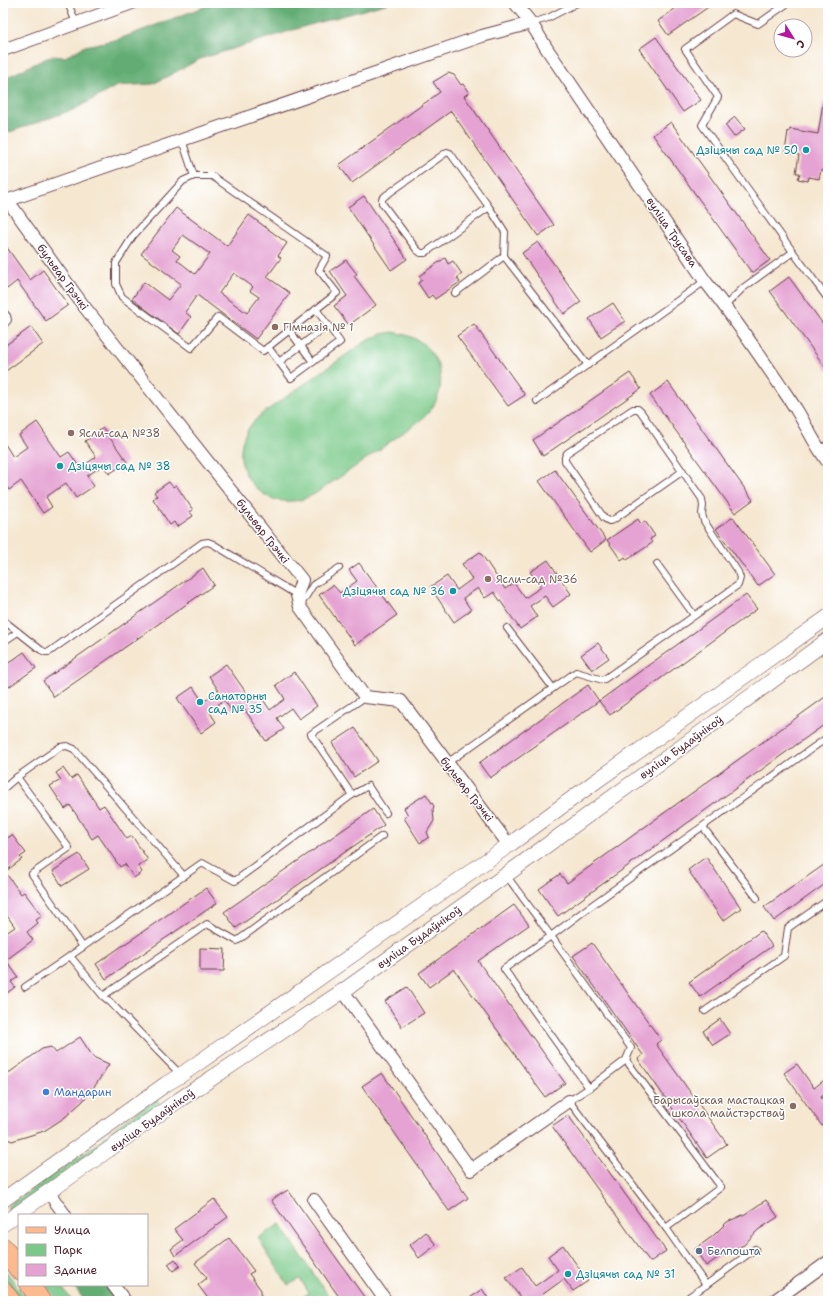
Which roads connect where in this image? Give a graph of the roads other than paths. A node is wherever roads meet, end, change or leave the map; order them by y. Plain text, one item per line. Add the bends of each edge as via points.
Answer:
1 (68, 3) edge
2 (132, 3) edge
3 (515, 3) edge
4 (577, 3) edge
5 (788, 3) edge
6 (76, 23) junction
7 (531, 23) junction
8 (3, 50) edge
9 (182, 140) junction
10 (194, 176) junction
11 (5, 201) edge
12 (489, 207) junction
13 (793, 252) junction
14 (504, 256) junction
15 (705, 281) junction
16 (455, 293) dead end
17 (828, 299) edge
18 (725, 306) junction
19 (316, 309) junction
20 (3, 311) edge
21 (328, 325) junction
22 (3, 326) edge
23 (289, 330) junction
24 (302, 345) junction
25 (268, 347) junction
26 (279, 362) junction
27 (313, 362) junction
28 (588, 365) junction
29 (537, 401) dead end
30 (824, 447) edge
31 (828, 462) edge
32 (683, 471) junction
33 (657, 564) dead end
34 (339, 568) dead end
35 (298, 601) junction
36 (694, 615) junction
37 (828, 617) edge
38 (3, 620) edge
39 (507, 628) dead end
40 (18, 632) junction
41 (828, 640) edge
42 (3, 642) edge
43 (553, 688) junction
44 (365, 697) junction
45 (828, 737) edge
46 (447, 763) junction
47 (17, 777) junction
48 (592, 784) junction
49 (3, 789) edge
50 (352, 796) junction
51 (605, 802) junction
52 (386, 813) dead end
53 (703, 827) junction
54 (382, 836) dead end
55 (509, 845) junction
56 (506, 875) junction
57 (184, 876) junction
58 (757, 898) dead end
59 (828, 900) edge
60 (551, 936) junction
61 (83, 947) junction
62 (70, 956) junction
63 (329, 971) junction
64 (25, 987) dead end
65 (344, 991) junction
66 (103, 996) junction
67 (705, 1011) dead end
68 (626, 1060) junction
69 (181, 1075) junction
70 (589, 1088) junction
71 (195, 1090) junction
72 (569, 1101) junction
73 (49, 1193) junction
74 (3, 1200) edge
75 (314, 1200) dead end
76 (64, 1214) edge
77 (3, 1224) edge
78 (666, 1228) junction
79 (3, 1247) edge
80 (755, 1248) dead end
81 (828, 1262) edge
82 (18, 1269) edge
83 (706, 1285) junction
84 (31, 1286) edge
85 (114, 1286) edge
86 (3, 1291) edge
87 (10, 1301) edge
88 (41, 1301) edge
89 (125, 1301) edge
90 (386, 1301) edge
91 (683, 1301) edge
92 (774, 1301) edge

1 - 6 lane
2 - 6 street
3 - 7 street, вуліца Трусава
4 - 7 lane via 548,18
5 - 13 lane via 758,24 733,14 685,49 718,97 702,125
6 - 8 street
7 - 9 street via 482,36
7 - 15 street, вуліца Трусава
9 - 10 lane
9 - 11 street
10 - 19 lane via 212,176 327,256 319,270 337,293
10 - 25 lane via 182,182 133,236 116,263 116,284 122,297 191,348 218,317 263,351
11 - 35 street, бульвар Грэчкі via 83,305 302,580
12 - 12 lane via 453,156 447,152 382,199 382,203 421,253 425,253
12 - 14 lane via 505,232
13 - 17 lane
13 - 18 lane via 743,288
14 - 16 lane
14 - 28 lane
15 - 18 street, вуліца Трусава
15 - 28 lane
18 - 30 street, вуліца Трусава
19 - 21 lane
19 - 23 lane
20 - 22 lane via 8,320
21 - 24 lane
21 - 27 lane via 340,342
23 - 24 lane
23 - 25 lane
24 - 26 lane
24 - 27 lane
25 - 26 lane
26 - 27 lane via 291,378
28 - 29 lane
30 - 31 street, вуліца Трусава
32 - 32 lane via 638,409 633,409 567,453 565,457 565,461 604,518 609,521
32 - 36 lane via 702,498 704,521 740,578 738,585
33 - 36 lane
34 - 35 lane via 313,585
35 - 40 lane via 208,542 202,543 49,652 41,650
35 - 44 street
36 - 43 lane via 603,680 576,672
37 - 48 street, вуліца Будаўнікоў
38 - 40 lane
39 - 43 lane
40 - 42 lane
41 - 51 street, вуліца Будаўнікоў
43 - 46 lane
44 - 46 street, бульвар Грэчкі via 402,701
44 - 50 lane via 311,734
45 - 53 lane
46 - 55 street, бульвар Грэчкі
47 - 49 lane
47 - 57 lane via 60,747 74,748
47 - 61 lane via 69,848 32,874
48 - 51 street
48 - 55 street, вуліца Будаўнікоў
50 - 52 lane via 368,786
50 - 57 lane via 235,881 202,863
51 - 56 street, вуліца Будаўнікоў
53 - 58 lane
53 - 60 lane
54 - 66 lane via 237,941 207,924
55 - 63 street, вуліца Будаўнікоў
56 - 60 lane
56 - 65 street, вуліца Будаўнікоў
57 - 61 lane
59 - 67 lane via 788,928 784,956
60 - 68 lane via 631,1048
60 - 70 lane via 504,969
61 - 62 lane
62 - 64 lane
62 - 66 lane
63 - 65 street
63 - 69 street, вуліца Будаўнікоў
65 - 71 street, вуліца Будаўнікоў
65 - 72 street via 471,1170
66 - 69 lane
68 - 70 lane
68 - 78 lane via 720,1187
69 - 71 street
69 - 74 street, вуліца Будаўнікоў
70 - 72 lane
71 - 73 street, вуліца Будаўнікоў
72 - 78 lane
73 - 76 street
73 - 77 street, вуліца Будаўнікоў
75 - 90 street
78 - 83 lane
79 - 82 main road
80 - 83 lane
81 - 92 street
83 - 91 lane
84 - 88 main road
85 - 89 street
86 - 87 main road

